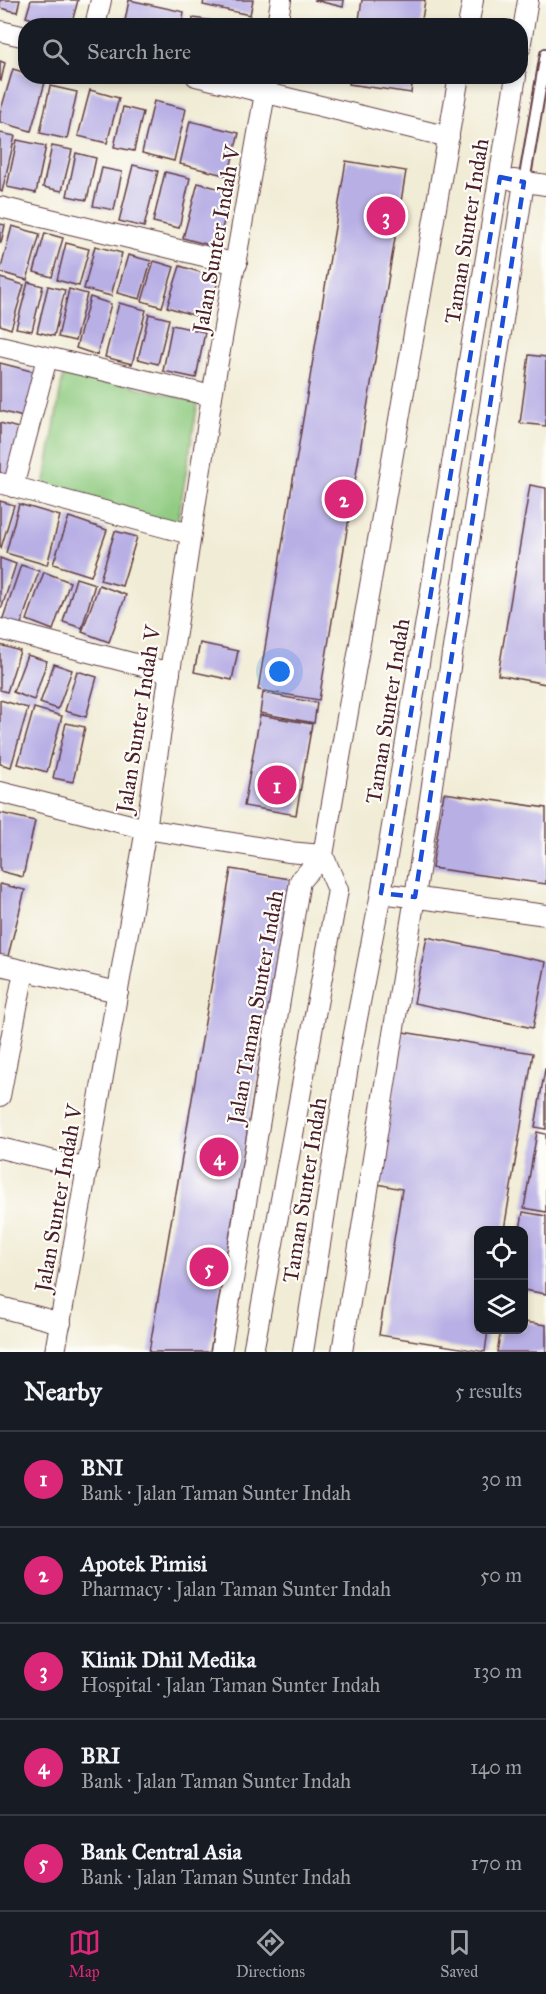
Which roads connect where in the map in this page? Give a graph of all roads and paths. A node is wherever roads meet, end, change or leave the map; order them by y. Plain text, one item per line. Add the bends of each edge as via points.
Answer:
1 (101, 0) edge
2 (281, 0) edge
3 (472, 0) edge
4 (528, 0) edge
5 (97, 18) edge
6 (278, 18) edge
7 (469, 18) edge
8 (525, 18) edge
9 (0, 31) edge
10 (18, 35) edge
11 (546, 54) edge
12 (458, 84) edge
13 (515, 84) edge
14 (267, 85) edge
15 (449, 136) junction
16 (500, 177) junction
17 (524, 182) junction
18 (546, 185) edge
19 (0, 207) edge
20 (237, 264) junction
21 (0, 346) edge
22 (48, 358) junction
23 (212, 396) junction
24 (6, 485) edge
25 (190, 534) junction
26 (0, 629) edge
27 (170, 673) junction
28 (0, 792) edge
29 (146, 829) junction
30 (323, 855) junction
31 (381, 893) junction
32 (415, 897) junction
33 (546, 915) edge
34 (0, 965) edge
35 (24, 970) junction
36 (118, 992) junction
37 (0, 1096) edge
38 (0, 1148) edge
39 (88, 1168) junction
40 (241, 1235) junction
41 (274, 1240) junction
42 (0, 1307) edge
43 (61, 1323) junction
44 (55, 1352) edge
45 (220, 1352) edge
46 (253, 1352) edge
47 (303, 1352) edge
48 (342, 1352) edge

1 - 5 street
2 - 6 street
3 - 7 street
4 - 8 street
9 - 10 street
11 - 17 lane
12 - 15 street
13 - 16 street, Taman Sunter Indah
14 - 15 street
14 - 20 street, Jalan Sunter Indah V
15 - 30 street
16 - 17 street
16 - 31 street, Taman Sunter Indah
17 - 18 street
17 - 32 street
19 - 20 street
20 - 23 street, Jalan Sunter Indah V
21 - 22 street
22 - 23 street
22 - 24 street
23 - 25 street, Jalan Sunter Indah V
24 - 25 street
25 - 27 street, Jalan Sunter Indah V
26 - 27 street
27 - 29 street, Jalan Sunter Indah V
28 - 29 street
29 - 30 street
29 - 36 street, Jalan Sunter Indah V
30 - 40 street, Jalan Taman Sunter Indah via 300,881
30 - 41 street via 338,890
31 - 32 street
31 - 47 street, Taman Sunter Indah via 349,1060
32 - 33 street
32 - 48 street
34 - 35 street
35 - 36 street
35 - 37 street
36 - 39 street, Jalan Sunter Indah V
38 - 39 street
39 - 43 street, Jalan Sunter Indah V
40 - 41 street
40 - 45 street, Jalan Taman Sunter Indah
41 - 46 street
42 - 43 street
43 - 44 street, Jalan Sunter Indah V

